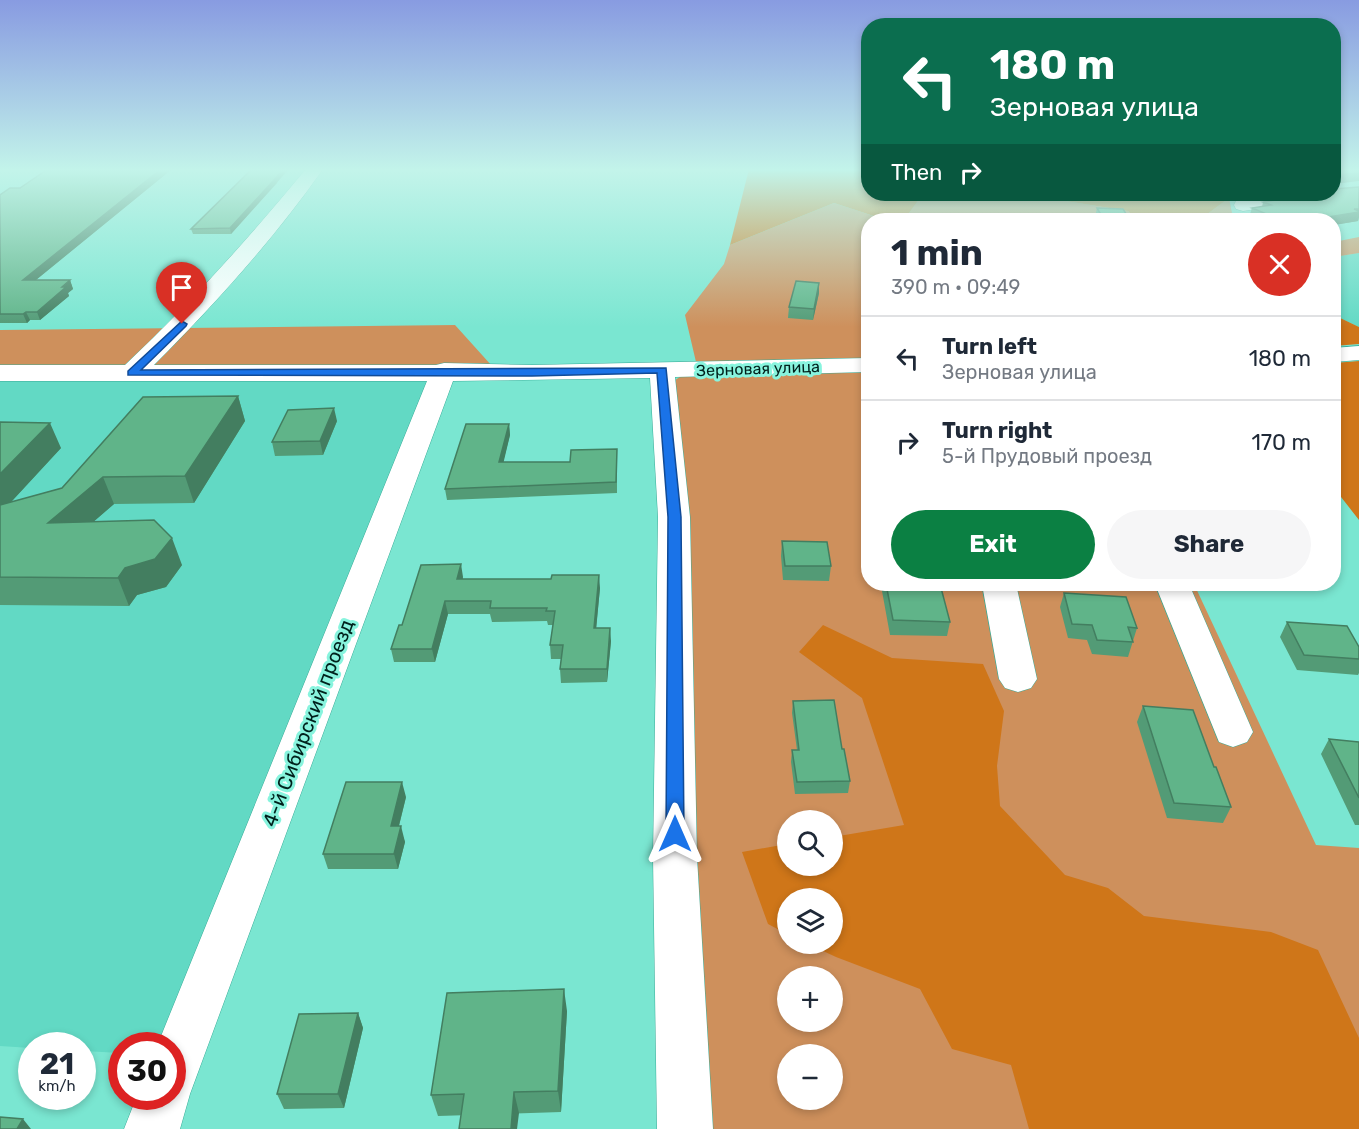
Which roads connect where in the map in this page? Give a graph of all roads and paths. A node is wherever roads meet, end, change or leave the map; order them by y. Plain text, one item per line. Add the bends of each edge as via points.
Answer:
1 (273, 222) edge
2 (1359, 353) edge
3 (1341, 354) edge
4 (861, 365) edge
5 (662, 370) junction
6 (444, 371) junction
7 (0, 373) edge
8 (132, 373) junction
9 (1000, 591) edge
10 (1175, 591) edge
11 (1018, 679) dead end
12 (1233, 732) dead end
13 (186, 1039) edge
14 (159, 1110) edge
15 (152, 1129) edge
16 (686, 1129) edge

1 - 8 street via 182,324
2 - 3 street
4 - 5 street, Зерновая улица
5 - 6 street, Зерновая улица
5 - 16 street via 674,517 675,857
6 - 8 street, Зерновая улица
6 - 13 street, 4-й Сибирский проезд
7 - 8 street, Зерновая улица
9 - 11 street
10 - 12 street
14 - 15 street

